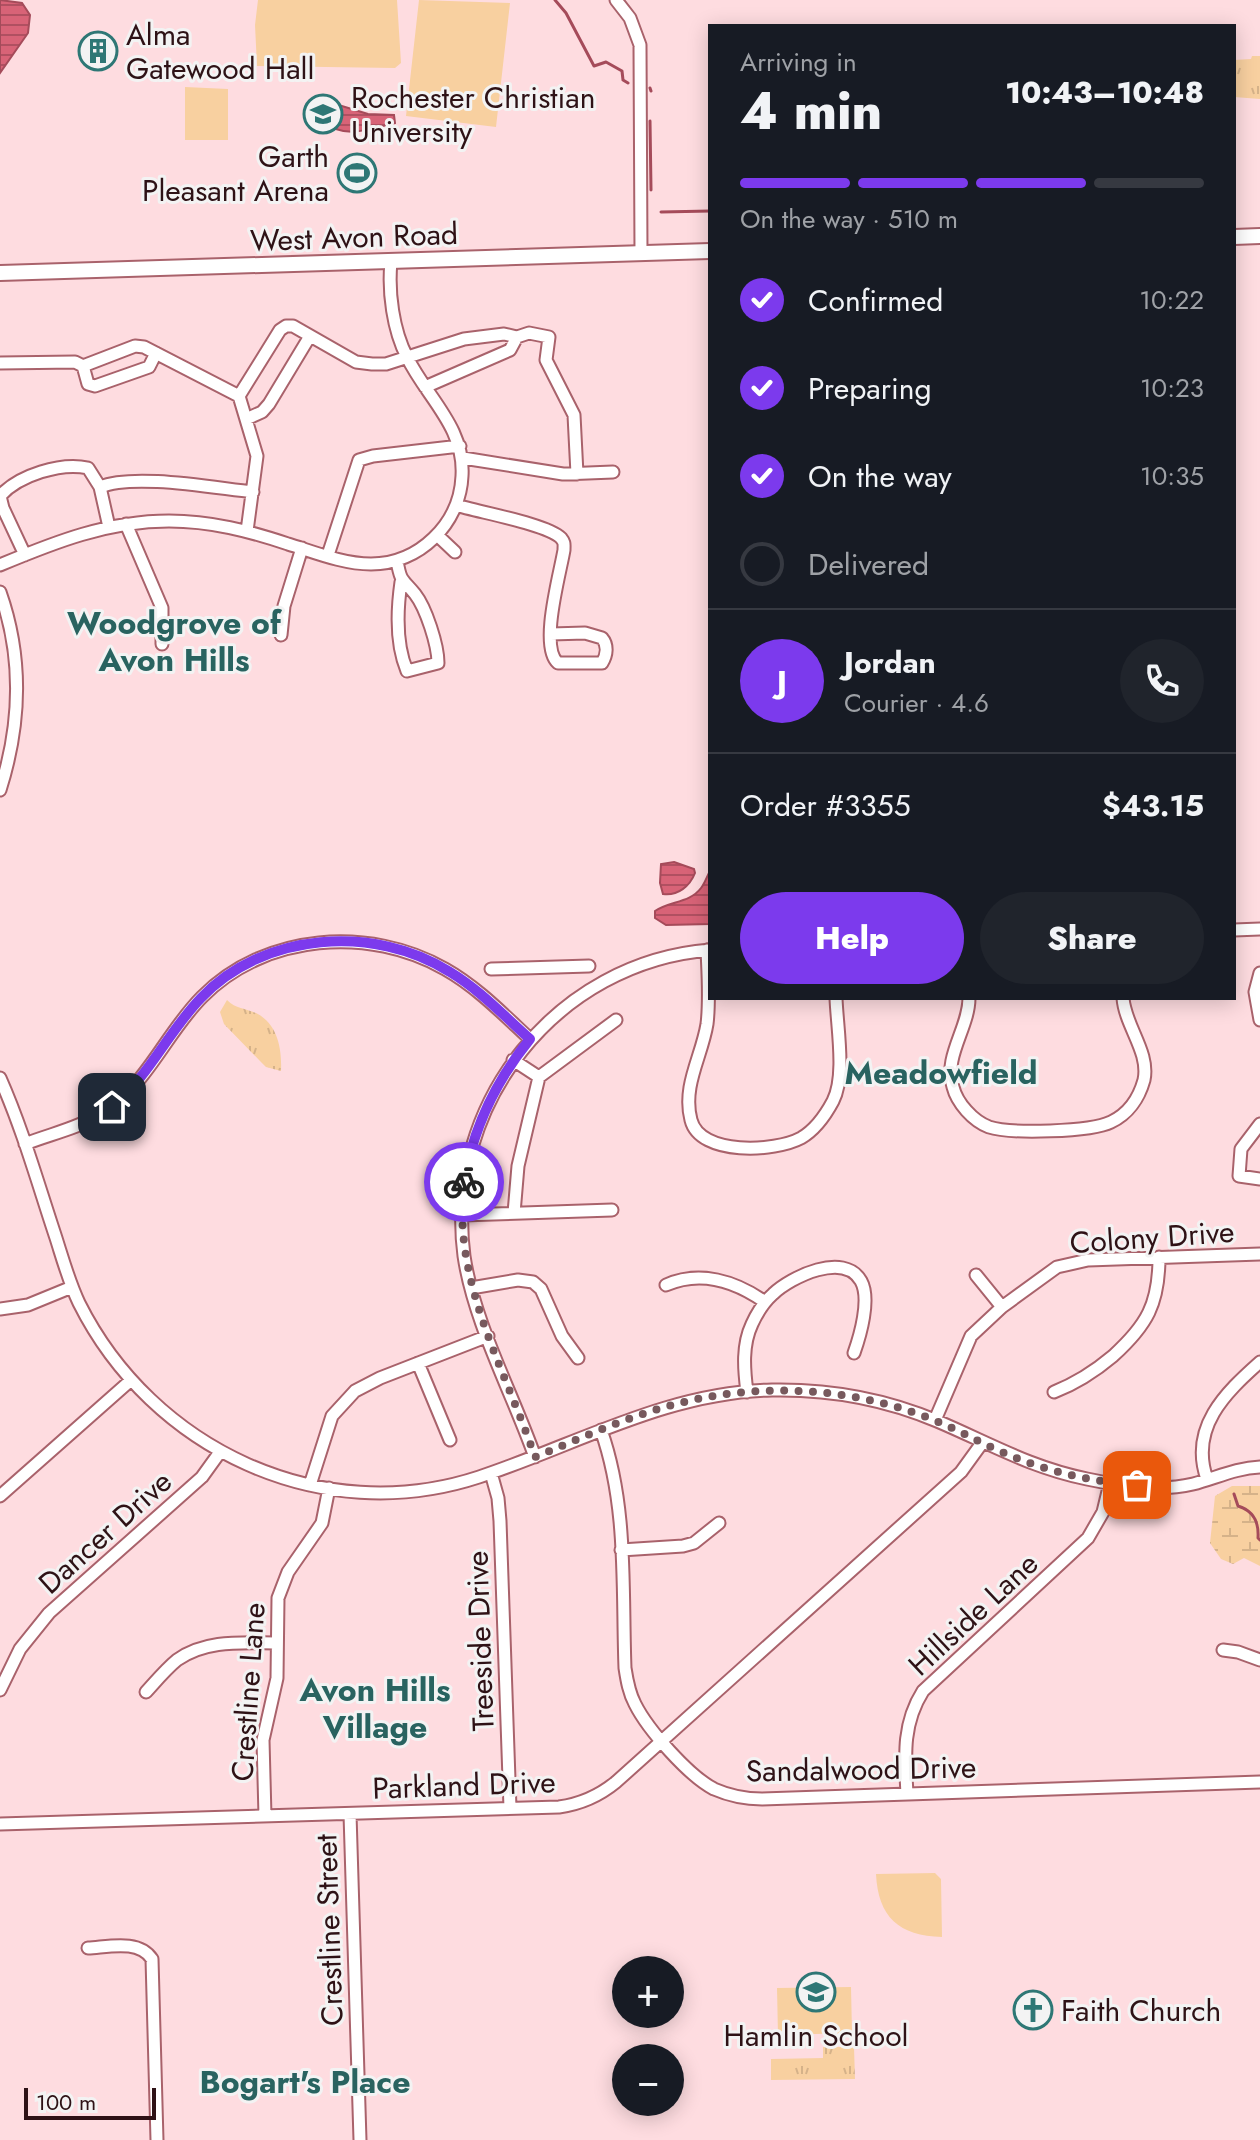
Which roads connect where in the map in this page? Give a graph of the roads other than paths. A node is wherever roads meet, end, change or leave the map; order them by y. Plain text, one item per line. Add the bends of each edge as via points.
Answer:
1 (616, 0) edge
2 (1260, 236) edge
3 (1236, 237) edge
4 (708, 251) edge
5 (641, 253) junction
6 (391, 262) junction
7 (0, 273) edge
8 (310, 336) junction
9 (517, 337) junction
10 (156, 353) junction
11 (406, 356) junction
12 (0, 363) edge
13 (83, 366) junction
14 (425, 387) junction
15 (239, 396) junction
16 (246, 419) junction
17 (461, 452) junction
18 (613, 472) dead end
19 (577, 474) junction
20 (100, 487) junction
21 (253, 492) junction
22 (456, 505) junction
23 (126, 524) junction
24 (109, 527) junction
25 (247, 531) junction
26 (437, 535) junction
27 (302, 548) junction
28 (455, 552) dead end
29 (25, 555) junction
30 (328, 555) junction
31 (397, 561) junction
32 (0, 565) edge
33 (401, 582) junction
34 (0, 592) edge
35 (551, 634) junction
36 (281, 635) dead end
37 (162, 644) dead end
38 (0, 790) edge
39 (1260, 929) edge
40 (1236, 930) edge
41 (708, 950) edge
42 (589, 966) dead end
43 (491, 969) dead end
44 (1260, 973) edge
45 (708, 986) edge
46 (836, 1000) edge
47 (969, 1000) edge
48 (1123, 1000) edge
49 (616, 1020) dead end
50 (1260, 1020) edge
51 (530, 1039) junction
52 (513, 1060) junction
53 (539, 1077) junction
54 (0, 1078) edge
55 (1260, 1124) edge
56 (25, 1144) junction
57 (1260, 1179) edge
58 (612, 1210) dead end
59 (514, 1213) junction
60 (462, 1215) junction
61 (1260, 1254) edge
62 (1159, 1257) junction
63 (976, 1275) dead end
64 (666, 1285) dead end
65 (72, 1287) junction
66 (471, 1288) junction
67 (765, 1302) junction
68 (1002, 1307) junction
69 (0, 1309) edge
70 (488, 1336) junction
71 (854, 1353) dead end
72 (578, 1358) dead end
73 (1260, 1362) edge
74 (418, 1363) junction
75 (130, 1381) junction
76 (747, 1392) junction
77 (1054, 1392) dead end
78 (935, 1420) junction
79 (601, 1430) junction
80 (450, 1440) dead end
81 (982, 1443) junction
82 (220, 1452) junction
83 (535, 1457) junction
84 (1260, 1467) edge
85 (491, 1473) junction
86 (1207, 1479) junction
87 (1110, 1483) junction
88 (310, 1485) junction
89 (329, 1488) junction
90 (0, 1496) edge
91 (719, 1523) dead end
92 (621, 1550) junction
93 (277, 1643) junction
94 (1223, 1650) dead end
95 (1260, 1660) edge
96 (0, 1690) edge
97 (146, 1692) dead end
98 (662, 1740) junction
99 (1260, 1782) edge
100 (907, 1794) junction
101 (510, 1808) junction
102 (350, 1814) junction
103 (265, 1816) junction
104 (0, 1824) edge
105 (88, 1948) dead end
106 (157, 2140) edge
107 (360, 2140) edge

1 - 5 street via 640,45
2 - 3 main road
4 - 5 main road, West Avon Road
5 - 6 main road, West Avon Road
6 - 7 main road, West Avon Road
6 - 11 street via 396,328
8 - 11 street via 356,362 386,364
8 - 15 street via 293,326 280,330
8 - 16 street via 269,404
9 - 11 street via 464,339
9 - 14 street via 510,350
9 - 19 street via 549,337 546,360 574,415
10 - 13 street via 135,346
10 - 13 street via 149,367 95,386 88,384
10 - 15 street
11 - 14 street
12 - 13 street
14 - 17 street via 452,425
15 - 16 street
16 - 21 street via 257,456
17 - 19 street
17 - 22 street
17 - 30 street via 359,460
18 - 19 street
20 - 21 street via 134,482
20 - 24 street
20 - 29 street via 88,468 78,466 41,473 8,488 0,496 3,508
21 - 25 street
22 - 26 street
22 - 35 street via 559,536 564,550
23 - 24 street
23 - 25 street via 173,521
23 - 37 street via 162,608
24 - 29 street
25 - 27 street
26 - 28 street
26 - 31 street
27 - 30 street
27 - 36 street
29 - 32 street
30 - 31 street via 360,563
31 - 33 street
33 - 33 street via 416,595 438,648 438,663 407,671 401,650
34 - 38 street via 17,687 13,739
35 - 35 street via 602,638 605,659 558,663 551,654
39 - 40 street
41 - 51 street via 653,960 598,984
42 - 43 street
44 - 50 street via 1255,992
45 - 46 street via 690,1113 696,1131 710,1141 737,1147 773,1147 801,1138 830,1107 838,1088
47 - 48 street via 952,1062 954,1092 982,1124 1016,1130 1098,1126 1132,1105 1145,1069
49 - 53 street
51 - 52 street
51 - 56 street via 463,980 417,955 369,943 305,945 247,964 212,988 112,1107
52 - 53 street
52 - 60 street via 473,1140
53 - 59 street via 518,1166
54 - 56 street
55 - 57 street via 1241,1149 1239,1176
56 - 65 street
58 - 59 street
59 - 60 street
60 - 66 street
61 - 62 street, Colony Drive
62 - 68 street, Colony Drive via 1069,1263
62 - 77 street via 1157,1290 1142,1325 1092,1373
63 - 68 street
64 - 67 street via 701,1277 742,1288
65 - 69 street via 28,1305
65 - 75 street
66 - 70 street
66 - 72 street via 533,1282
67 - 71 street via 806,1273 847,1269 860,1279 864,1292 862,1331
67 - 76 street via 746,1343
68 - 78 street, Colony Drive via 968,1341
70 - 74 street
70 - 83 street
73 - 86 street via 1230,1388 1211,1416 1202,1457
74 - 80 street
74 - 88 street via 368,1383 342,1403 325,1431
75 - 82 street via 179,1425
75 - 90 street
76 - 78 street via 838,1394
76 - 79 street via 682,1402
78 - 81 street
79 - 83 street
79 - 92 street, Sandalwood Drive via 617,1488
81 - 87 street via 1046,1469
81 - 98 street, Parkland Drive via 961,1472
82 - 88 street
82 - 96 street, Dancer Drive via 202,1477 49,1613 20,1649
83 - 85 street
84 - 86 street
85 - 89 street via 415,1490
85 - 101 street, Treeside Drive via 500,1507
86 - 87 street via 1173,1486
87 - 100 street, Hillside Lane via 1103,1512 1088,1538 923,1691 906,1735
88 - 89 street
89 - 93 street, Crestline Lane via 322,1523 281,1588
91 - 92 street via 694,1543
92 - 98 street, Sandalwood Drive via 628,1689
93 - 97 street via 221,1644 191,1652
93 - 103 street, Crestline Lane via 277,1678 263,1740
94 - 95 street
98 - 100 street, Sandalwood Drive via 698,1778 731,1796
98 - 101 street, Parkland Drive via 589,1799 559,1807
99 - 100 street, Sandalwood Drive
101 - 102 street, Parkland Drive
102 - 103 street, Parkland Drive
102 - 107 street, Crestline Street
103 - 104 street, Parkland Drive
105 - 106 street via 134,1947 152,1959

